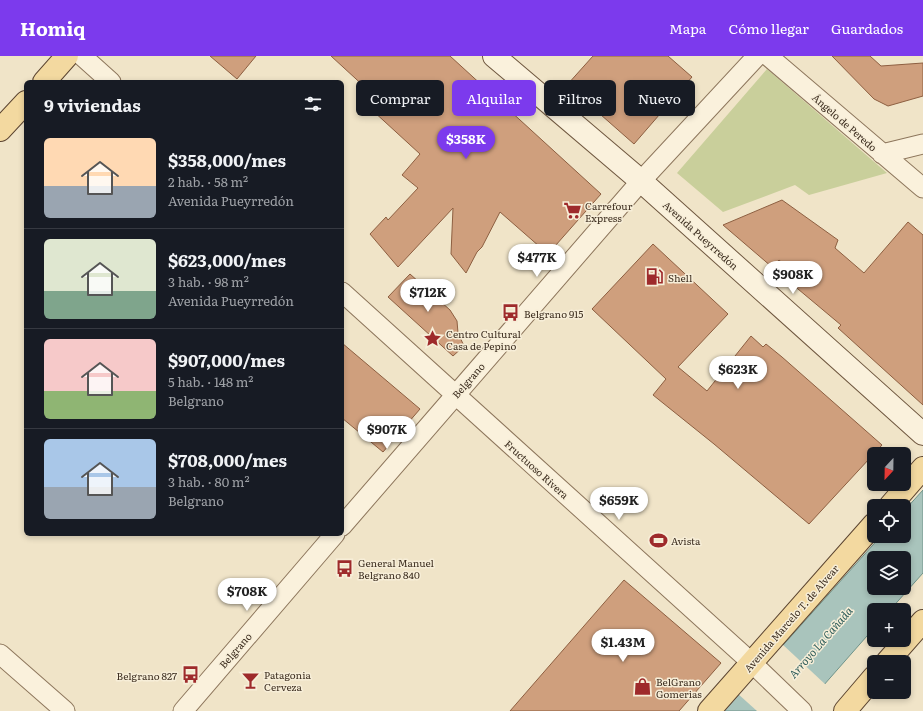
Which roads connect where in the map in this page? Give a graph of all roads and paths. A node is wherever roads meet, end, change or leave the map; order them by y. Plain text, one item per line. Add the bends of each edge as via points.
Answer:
1 (67, 56) edge
2 (82, 56) edge
3 (494, 56) edge
4 (757, 56) edge
5 (768, 56) edge
6 (46, 80) edge
7 (109, 80) edge
8 (24, 104) edge
9 (0, 130) edge
10 (923, 144) edge
11 (882, 154) junction
12 (641, 181) junction
13 (923, 188) edge
14 (344, 294) edge
15 (456, 395) junction
16 (923, 434) edge
17 (923, 468) edge
18 (896, 499) edge
19 (344, 524) edge
20 (867, 532) edge
21 (333, 536) edge
22 (923, 621) edge
23 (0, 654) edge
24 (893, 655) edge
25 (756, 667) junction
26 (867, 686) edge
27 (65, 711) edge
28 (183, 711) edge
29 (709, 711) edge
30 (802, 711) edge
31 (845, 711) edge

1 - 6 main road
2 - 7 street
3 - 12 main road, Avenida Pueyrredón
4 - 12 street, Belgrano
5 - 11 street, Ángelo de Peredo
8 - 9 main road
10 - 11 street
11 - 13 street, Ángelo de Peredo
12 - 15 street, Belgrano
12 - 16 main road, Avenida Pueyrredón
14 - 15 street, Fructuoso Rivera
15 - 19 street, Belgrano
15 - 25 street, Fructuoso Rivera
17 - 18 main road
20 - 25 main road, Avenida Marcelo T. de Alvear
21 - 28 street, Belgrano
22 - 24 main road
23 - 27 street
25 - 29 main road, Avenida Marcelo T. de Alvear
25 - 30 street, Fructuoso Rivera
26 - 31 main road

